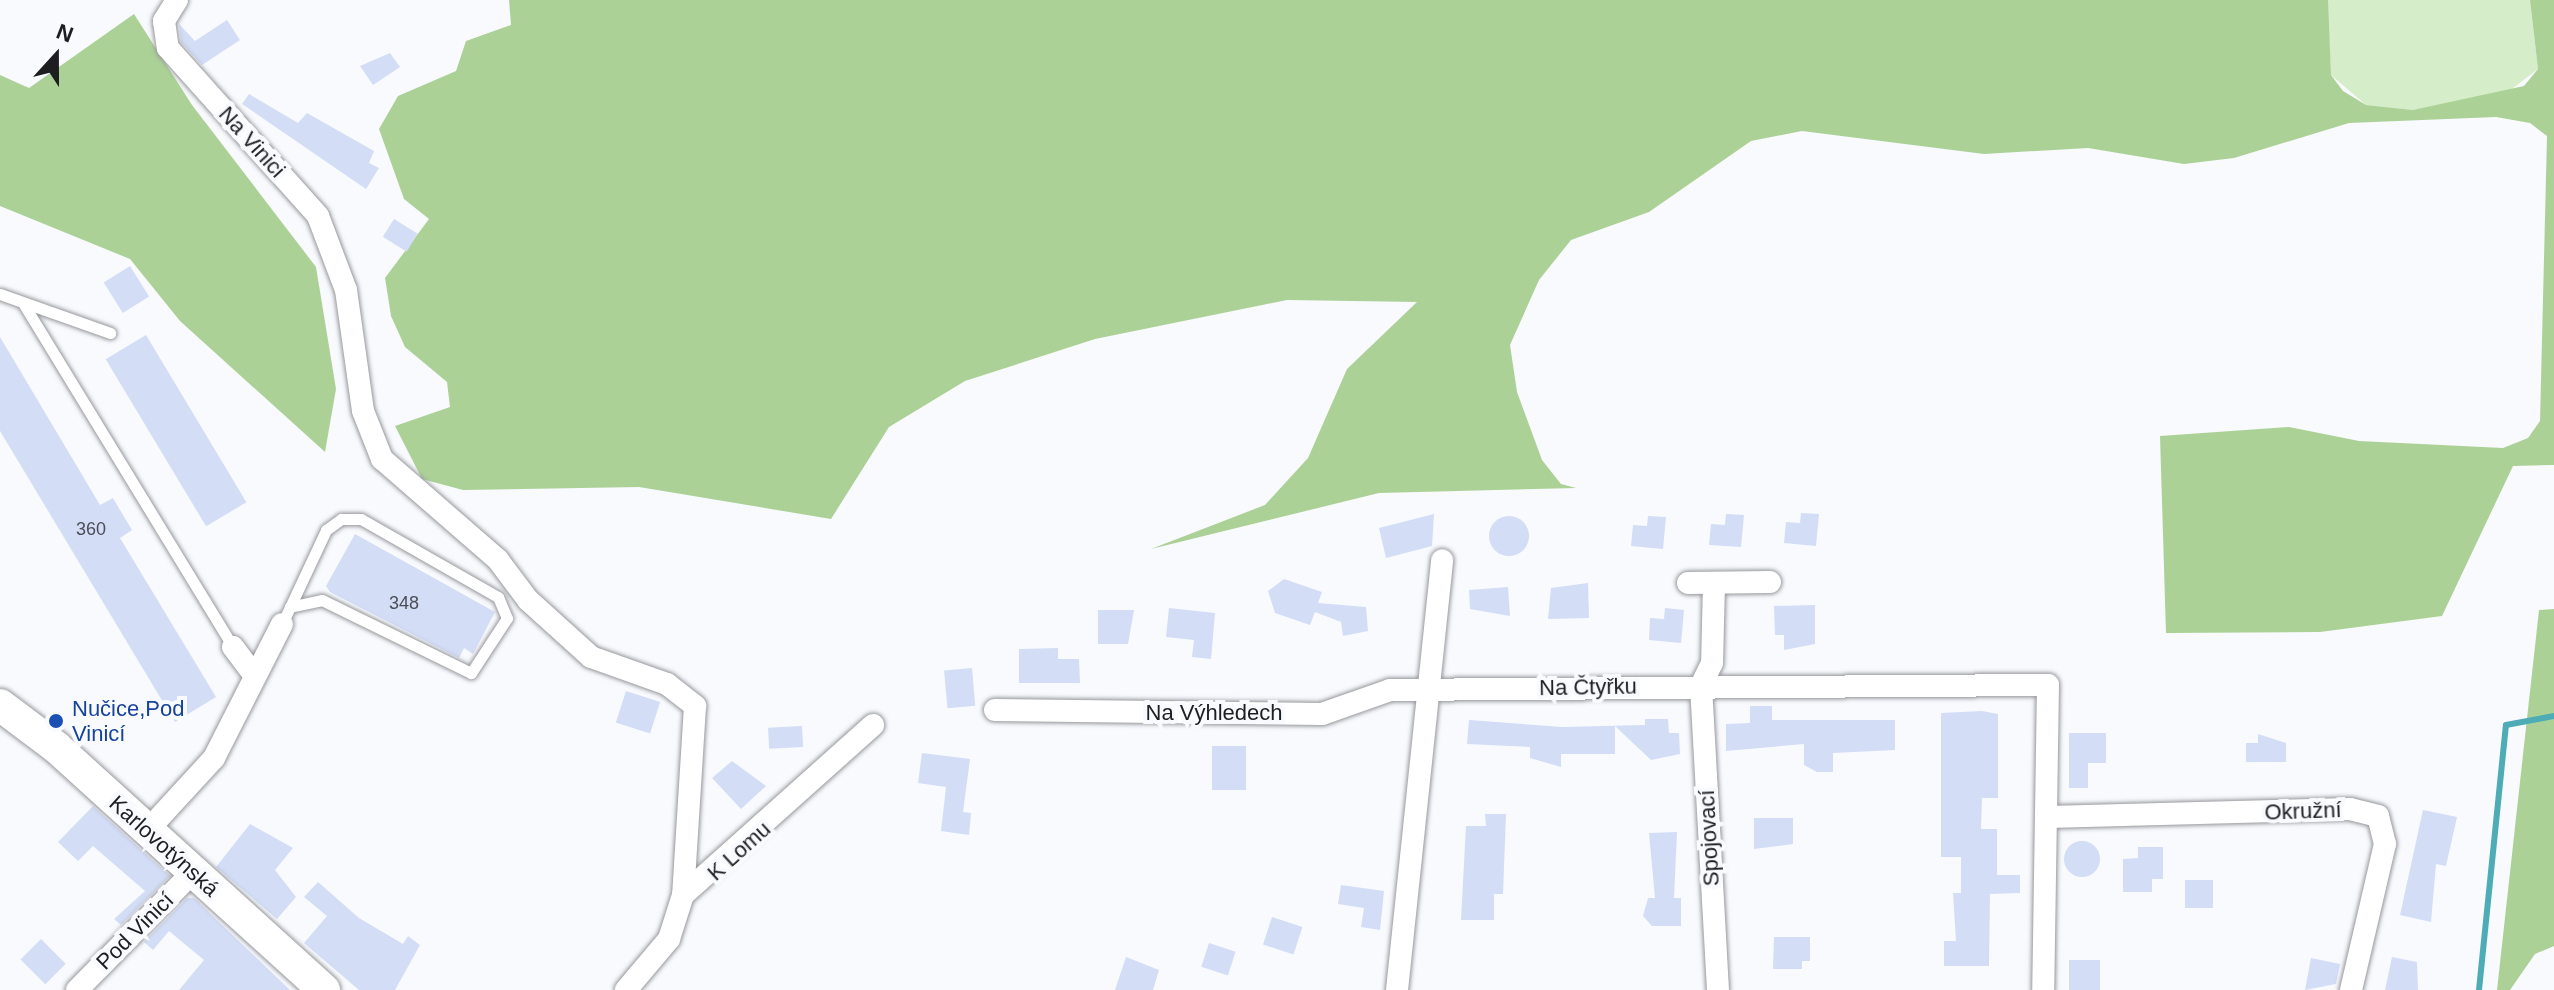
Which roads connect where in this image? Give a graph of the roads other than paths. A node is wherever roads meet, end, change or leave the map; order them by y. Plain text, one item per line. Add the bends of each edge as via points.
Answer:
1 (177, 0) edge
2 (0, 294) edge
3 (23, 303) junction
4 (110, 333) dead end
5 (1442, 560) dead end
6 (1770, 582) dead end
7 (1688, 583) dead end
8 (1714, 583) junction
9 (286, 616) junction
10 (233, 647) joint
11 (255, 676) junction
12 (1701, 686) junction
13 (1429, 691) junction
14 (0, 705) edge
15 (995, 710) dead end
16 (873, 725) dead end
17 (2048, 817) junction
18 (146, 832) junction
19 (193, 872) junction
20 (683, 895) junction
21 (318, 988) edge
22 (77, 990) edge
23 (626, 990) edge
24 (1397, 990) edge
25 (1718, 990) edge
26 (2043, 990) edge
27 (2351, 990) edge

1 - 20 street, Na Vinici via 164,21 168,48 318,216 346,290 363,411 382,459 498,560 528,600 591,657 667,684 695,706
2 - 3 lane
3 - 4 lane
3 - 10 lane
5 - 13 street
6 - 8 street
7 - 8 street
8 - 12 street via 1712,663
9 - 9 lane via 326,530 341,519 361,519 498,597 507,618 471,673 322,600
9 - 11 street
10 - 11 street
11 - 18 street via 214,758
12 - 13 street, Na Čtyřku
12 - 17 street, Na Čtyřku via 2048,685
12 - 25 street, Spojovací
13 - 15 street, Na Výhledech via 1390,690 1322,714
13 - 24 street
14 - 18 main road, Karlovotýnská
16 - 20 street, K Lomu
17 - 26 street
17 - 27 street, Okružní via 2350,809 2378,816 2385,844
18 - 19 main road, Karlovotýnská
19 - 21 main road, Karlovotýnská
19 - 22 street, Pod Vinicí
20 - 23 street via 669,939

